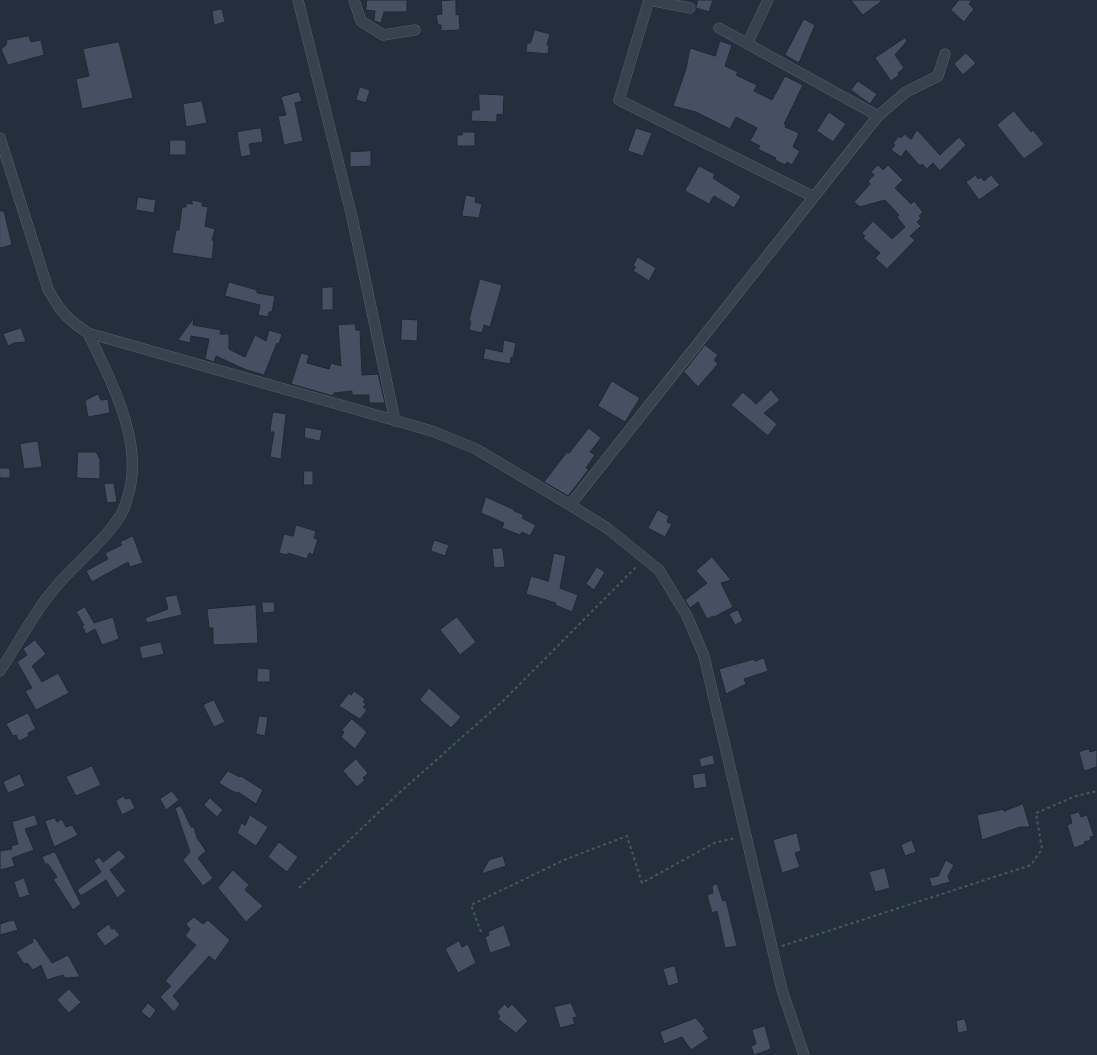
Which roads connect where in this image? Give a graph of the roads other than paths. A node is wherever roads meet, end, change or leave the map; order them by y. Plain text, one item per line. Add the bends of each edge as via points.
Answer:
1 (298, 0) edge
2 (354, 0) edge
3 (768, 0) edge
4 (690, 8) dead end
5 (719, 28) dead end
6 (415, 30) dead end
7 (747, 44) junction
8 (946, 54) dead end
9 (878, 116) junction
10 (0, 138) edge
11 (814, 197) junction
12 (88, 332) junction
13 (395, 421) junction
14 (570, 505) junction
15 (0, 671) edge
16 (804, 1055) edge

1 - 13 street via 352,217
2 - 6 street via 361,21 383,35
3 - 7 street
4 - 11 street via 649,0 619,100
5 - 7 street
7 - 9 street
8 - 9 street via 938,76 906,92
9 - 11 street
10 - 12 street via 48,289 70,321
11 - 14 street
12 - 13 street
12 - 15 street via 123,410 132,457 133,478 121,515 30,620
13 - 14 street via 432,431 476,448
14 - 16 street via 607,528 660,570 688,616 704,656 782,990

